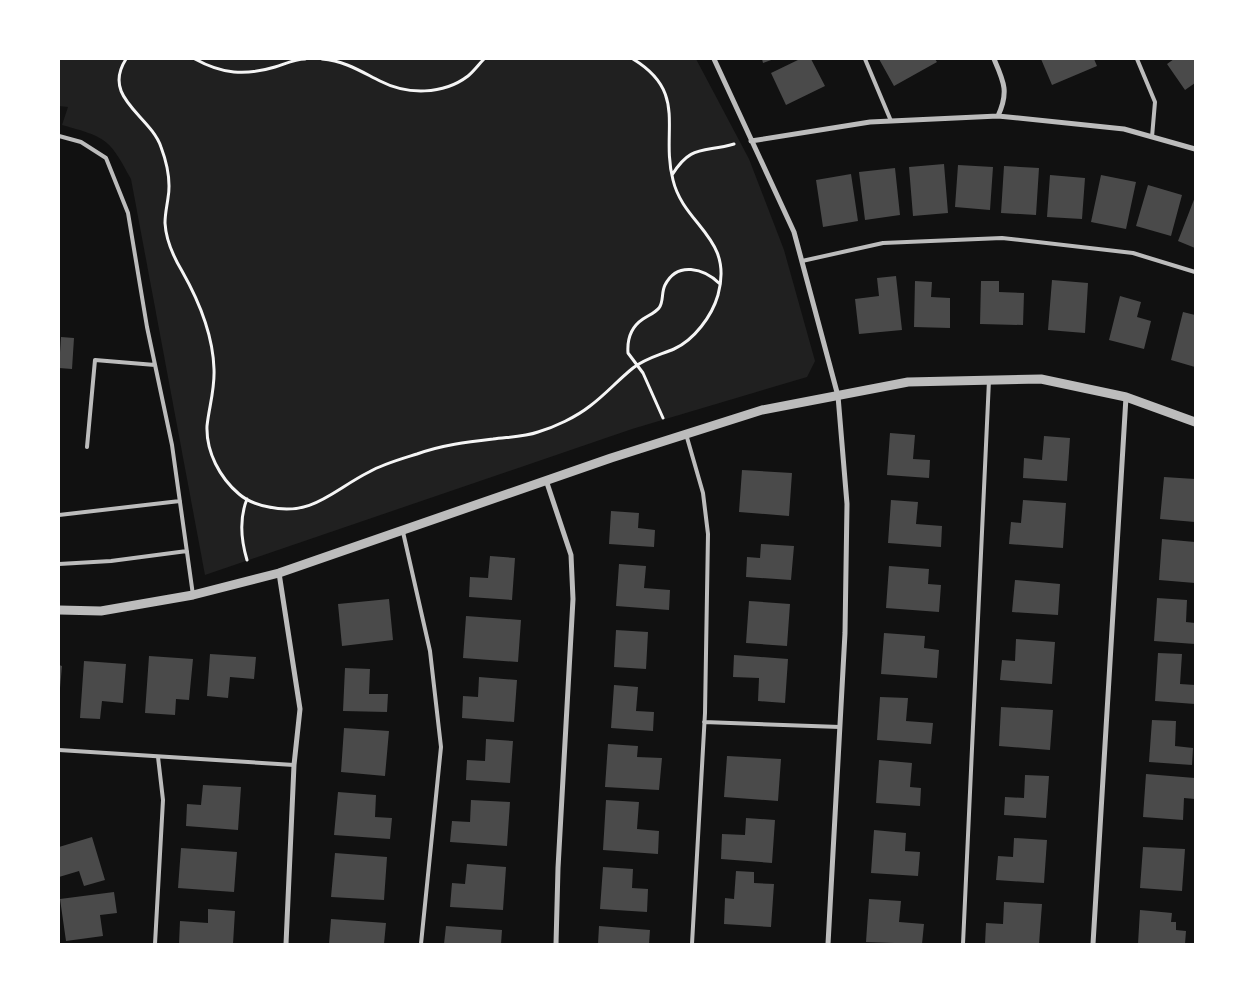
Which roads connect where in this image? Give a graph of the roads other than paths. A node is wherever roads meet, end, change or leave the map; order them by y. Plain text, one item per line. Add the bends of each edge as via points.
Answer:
1 (714, 59) edge
2 (865, 59) edge
3 (994, 59) edge
4 (1137, 59) edge
5 (998, 116) junction
6 (891, 121) junction
7 (59, 136) edge
8 (1152, 137) junction
9 (751, 141) junction
10 (1195, 149) edge
11 (802, 261) junction
12 (1195, 272) edge
13 (155, 364) junction
14 (989, 380) junction
15 (838, 396) junction
16 (1126, 398) junction
17 (1195, 422) edge
18 (686, 434) junction
19 (87, 447) dead end
20 (546, 480) junction
21 (180, 501) junction
22 (59, 515) edge
23 (403, 529) junction
24 (187, 551) junction
25 (59, 564) edge
26 (279, 573) junction
27 (193, 595) junction
28 (59, 610) edge
29 (704, 722) junction
30 (840, 727) junction
31 (59, 750) edge
32 (158, 757) junction
33 (294, 765) junction
34 (155, 944) edge
35 (286, 944) edge
36 (422, 944) edge
37 (556, 944) edge
38 (692, 944) edge
39 (828, 944) edge
40 (963, 944) edge
41 (1093, 944) edge

1 - 9 street
2 - 6 lane
3 - 5 street via 1006,100
4 - 8 lane via 1155,102
5 - 6 street
5 - 8 street via 1124,129
6 - 9 street
7 - 13 lane via 81,142 106,158 128,213
8 - 10 street
9 - 11 street via 794,232
11 - 12 lane via 883,243 1002,238 1133,253
11 - 15 street
13 - 19 lane via 95,360
13 - 21 lane
14 - 15 street via 908,382
14 - 16 street via 1041,379
14 - 40 lane
15 - 18 street via 762,410
15 - 30 street via 847,504
16 - 17 street
16 - 41 street
18 - 20 street
18 - 29 lane via 703,493 708,534
20 - 23 street
20 - 37 street via 571,555 573,599
21 - 22 lane
21 - 24 lane
23 - 26 street
23 - 36 lane via 430,650 440,746
24 - 25 lane
24 - 27 lane
26 - 27 street
26 - 33 street via 300,709
27 - 28 street via 101,611
29 - 30 lane
29 - 38 lane
30 - 39 street
31 - 32 lane
32 - 33 lane
32 - 34 lane via 163,800
33 - 35 street

